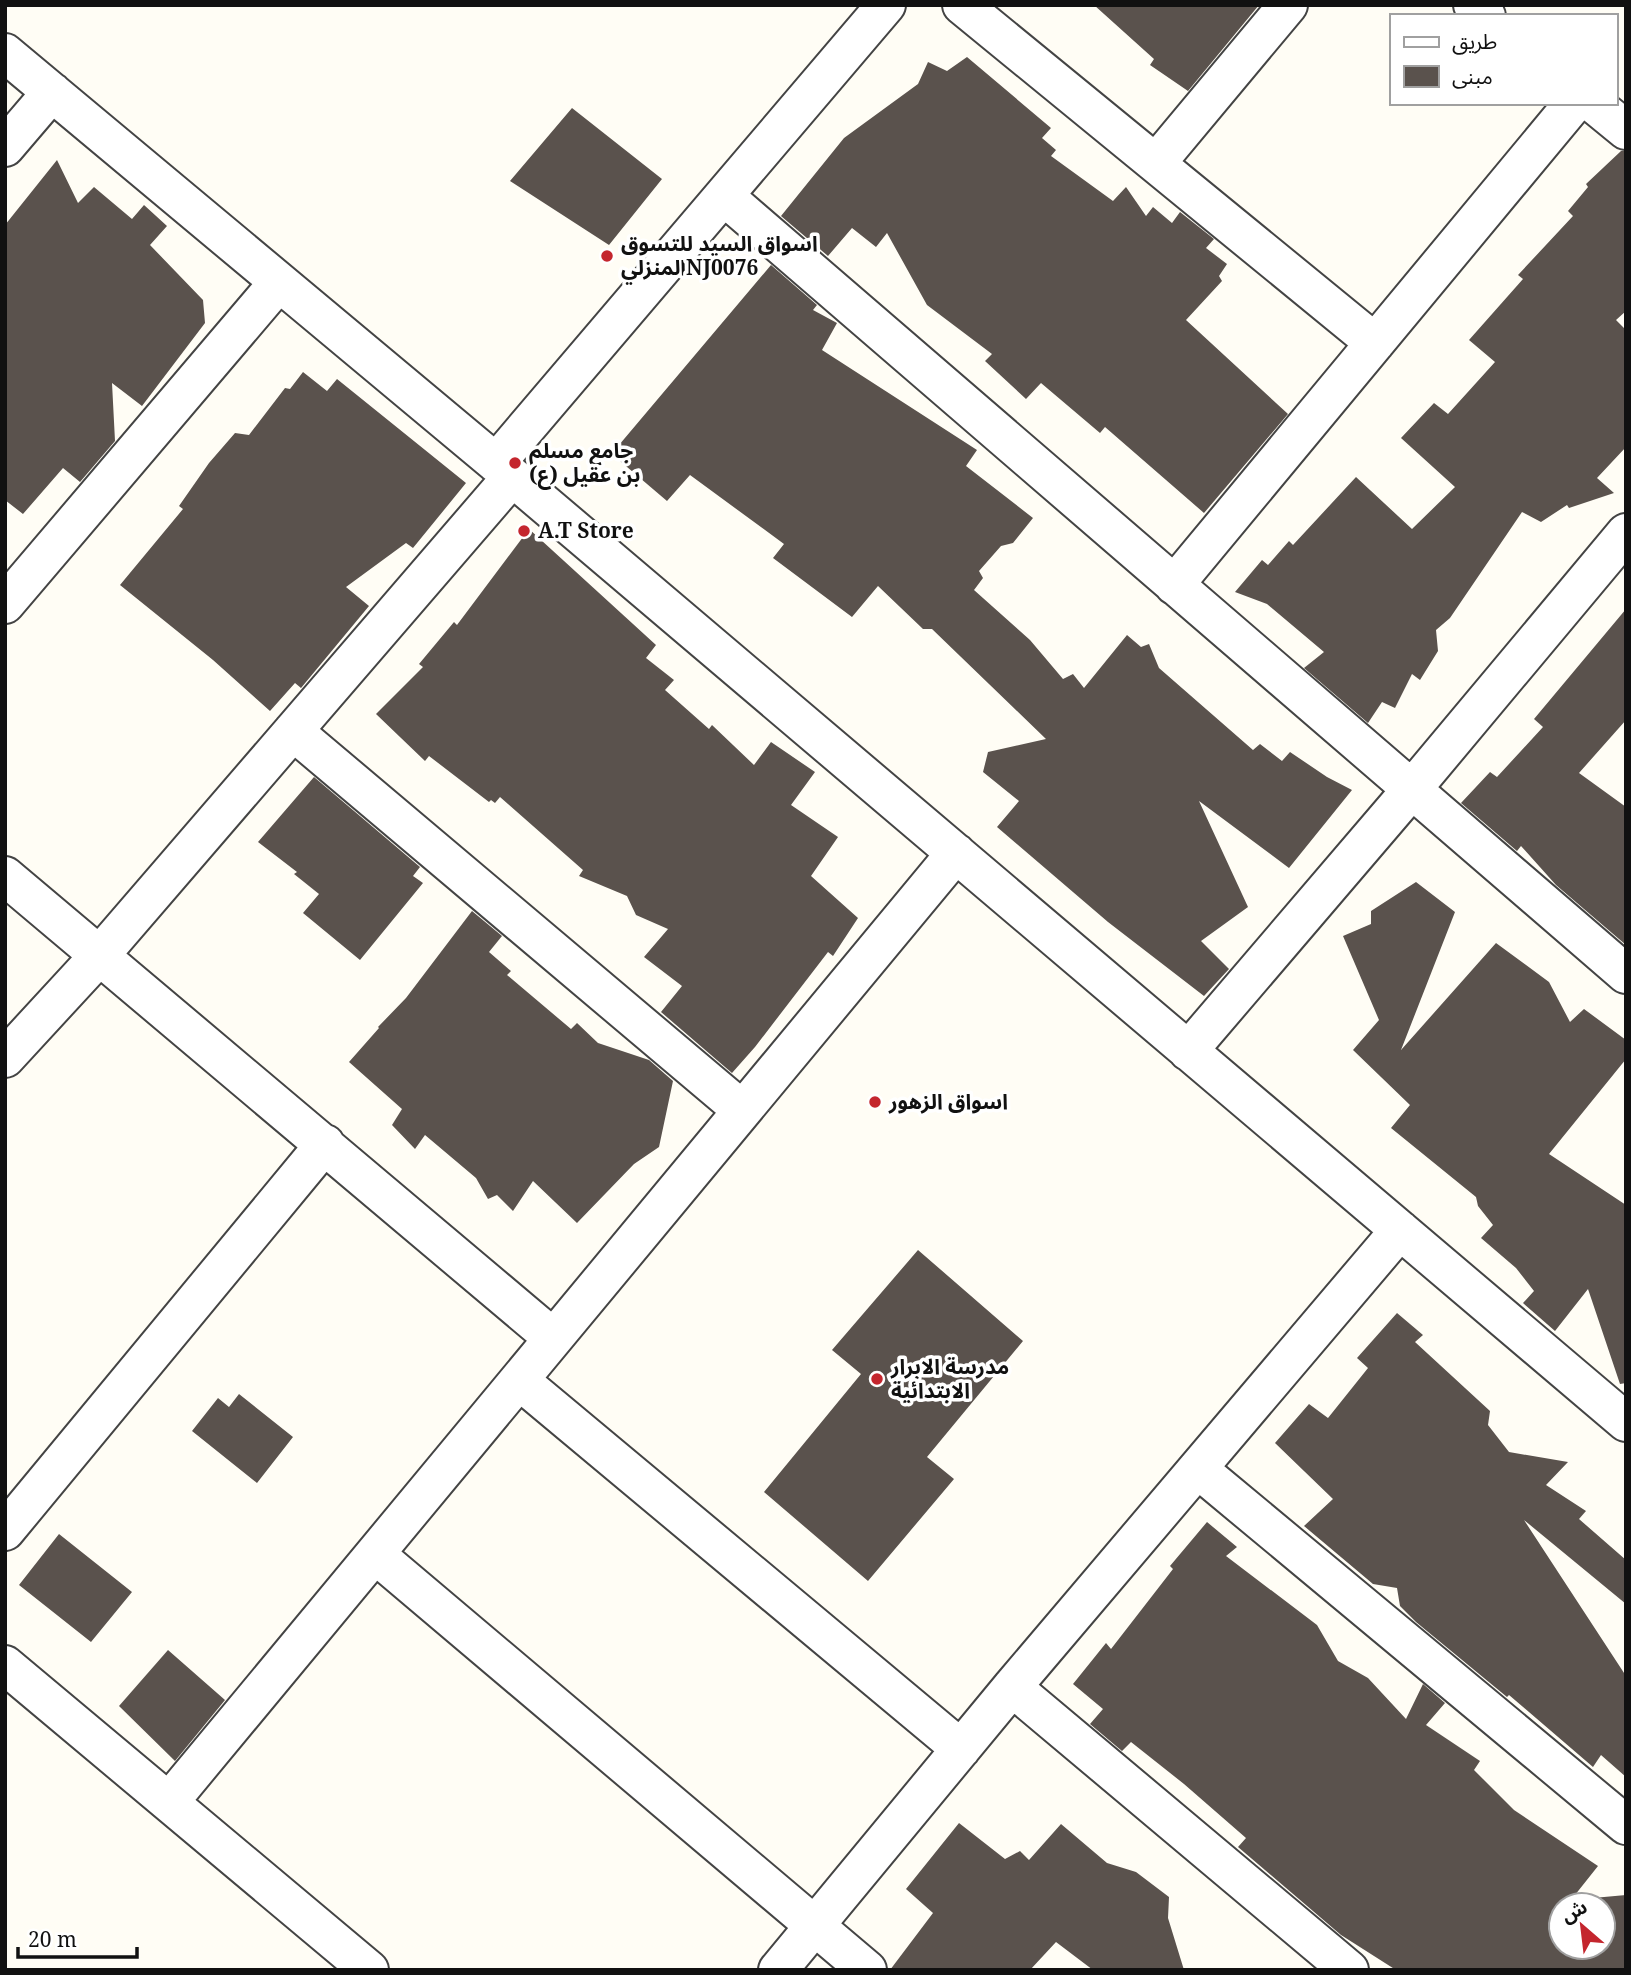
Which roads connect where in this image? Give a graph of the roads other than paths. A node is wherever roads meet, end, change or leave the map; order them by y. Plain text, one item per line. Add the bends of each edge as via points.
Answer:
1 (886, 5) edge
2 (962, 5) edge
3 (1288, 5) edge
4 (5, 53) edge
5 (52, 92) junction
6 (1572, 105) edge
7 (1595, 105) edge
8 (1626, 130) edge
9 (5, 147) edge
10 (1157, 162) junction
11 (723, 196) junction
12 (279, 282) junction
13 (1375, 343) junction
14 (504, 470) junction
15 (1618, 557) edge
16 (1174, 585) junction
17 (5, 604) edge
18 (293, 731) junction
19 (1412, 789) junction
20 (956, 853) junction
21 (5, 876) edge
22 (100, 955) junction
23 (1626, 974) edge
24 (1188, 1051) junction
25 (5, 1058) edge
26 (742, 1110) junction
27 (325, 1144) junction
28 (1400, 1230) junction
29 (553, 1338) junction
30 (519, 1380) junction
31 (1626, 1422) edge
32 (1198, 1469) junction
33 (5, 1531) edge
34 (374, 1553) junction
35 (5, 1665) edge
36 (1012, 1687) junction
37 (961, 1749) junction
38 (169, 1802) junction
39 (1626, 1825) edge
40 (814, 1927) junction
41 (369, 1970) edge
42 (778, 1970) edge
43 (867, 1970) edge
44 (1349, 1970) edge

1 - 11 street
2 - 10 street
3 - 10 street
4 - 5 street
5 - 9 street
5 - 12 street
6 - 13 street
7 - 8 street
10 - 13 street
11 - 14 street
11 - 16 street
12 - 14 street
12 - 17 street
13 - 16 street
14 - 18 street
14 - 20 street
15 - 19 street
16 - 19 street
18 - 22 street
18 - 26 street
19 - 23 street
19 - 24 street
20 - 24 street
20 - 26 street
21 - 22 street
22 - 25 street
22 - 27 street
24 - 28 street
26 - 29 street
27 - 29 street
27 - 33 street
28 - 31 street
28 - 32 street
29 - 30 street
30 - 34 street
30 - 37 street
32 - 36 street
32 - 39 street
34 - 38 street
34 - 40 street
35 - 38 street
36 - 37 street
36 - 44 street
37 - 40 street
38 - 41 street
40 - 42 street
40 - 43 street

